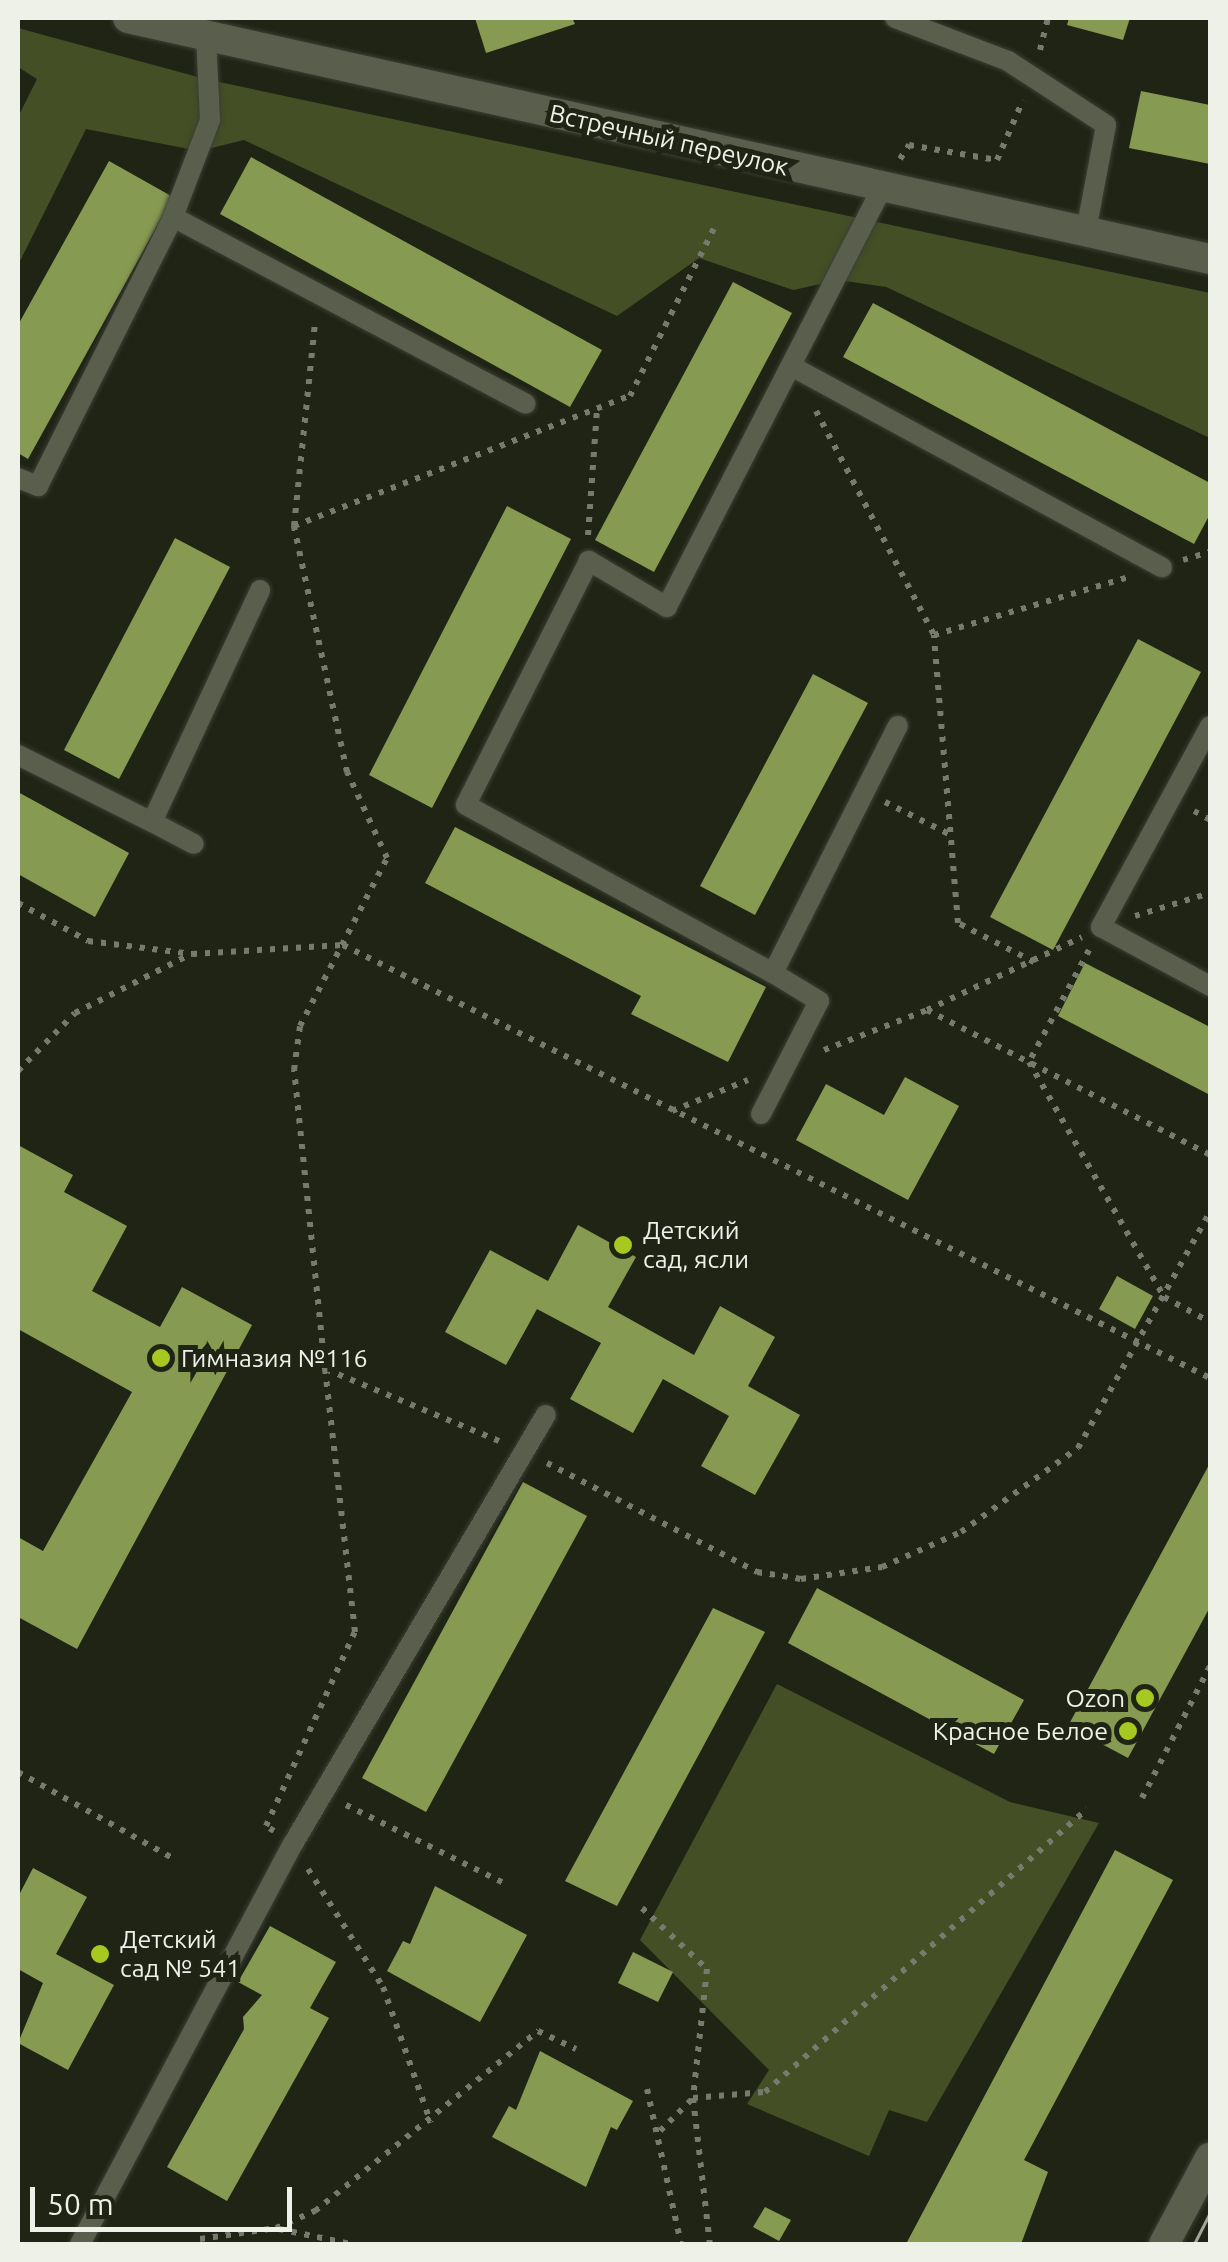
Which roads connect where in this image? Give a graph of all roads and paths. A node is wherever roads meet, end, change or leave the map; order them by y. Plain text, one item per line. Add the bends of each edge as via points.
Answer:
1 (896, 18) edge
2 (1048, 18) edge
3 (142, 19) edge
4 (207, 26) edge
5 (1032, 77) junction
6 (882, 188) junction
7 (173, 218) junction
8 (714, 228) dead end
9 (1086, 231) junction
10 (1210, 259) edge
11 (318, 295) junction
12 (793, 367) junction
13 (526, 404) dead end
14 (597, 409) junction
15 (18, 478) edge
16 (294, 526) junction
17 (589, 561) junction
18 (1162, 567) joint
19 (260, 590) dead end
20 (934, 635) junction
21 (898, 726) dead end
22 (1210, 726) edge
23 (18, 754) edge
24 (864, 792) junction
25 (152, 822) junction
26 (950, 835) junction
27 (194, 844) dead end
28 (1210, 893) edge
29 (18, 903) edge
30 (1101, 927) junction
31 (344, 946) junction
32 (192, 954) junction
33 (1034, 962) junction
34 (773, 973) junction
35 (1210, 986) edge
36 (927, 1010) junction
37 (1029, 1062) junction
38 (786, 1065) junction
39 (18, 1070) edge
40 (672, 1110) junction
41 (761, 1114) dead end
42 (1210, 1155) edge
43 (1210, 1212) edge
44 (1164, 1297) junction
45 (1210, 1322) edge
46 (1137, 1344) junction
47 (325, 1369) junction
48 (1210, 1378) edge
49 (546, 1415) dead end
50 (527, 1452) junction
51 (1210, 1666) edge
52 (18, 1772) edge
53 (325, 1794) junction
54 (1142, 1798) dead end
55 (1088, 1809) dead end
56 (293, 1844) junction
57 (174, 1859) dead end
58 (506, 1884) dead end
59 (642, 1908) dead end
60 (576, 2048) dead end
61 (647, 2089) dead end
62 (693, 2098) junction
63 (431, 2123) junction
64 (660, 2131) junction
65 (1210, 2158) edge
66 (276, 2228) junction
67 (200, 2239) dead end
68 (80, 2244) edge
69 (350, 2244) edge
70 (681, 2244) edge
71 (710, 2244) edge
72 (1164, 2244) edge

1 - 5 lane
2 - 5 path
3 - 4 street, Встречный переулок
4 - 6 street, Встречный переулок
4 - 7 lane via 210,120
5 - 6 path via 997,160 909,145
5 - 9 lane via 1106,125
6 - 9 street, Встречный переулок
6 - 12 lane
7 - 11 lane
7 - 15 lane via 38,486
8 - 14 path via 630,396
9 - 10 street, Встречный переулок
11 - 13 lane
11 - 16 path
12 - 17 lane via 667,607
12 - 18 lane
12 - 20 path
14 - 16 path
14 - 17 path via 585,499
16 - 31 path via 347,772 387,858
17 - 34 lane via 466,805
18 - 20 path
19 - 25 lane
20 - 26 path
21 - 24 lane
22 - 30 lane
23 - 25 lane
24 - 26 path
24 - 34 lane
25 - 27 lane
26 - 33 path via 958,923
28 - 30 path
29 - 32 path via 88,941
30 - 33 path
30 - 35 lane
30 - 37 path
31 - 32 path
31 - 40 path
31 - 47 path via 300,1026 294,1070
32 - 39 path via 86,1005
33 - 36 path
34 - 38 lane via 819,1001
36 - 37 path
36 - 38 path
37 - 42 path
37 - 44 path
38 - 40 path
38 - 41 lane
40 - 46 path
43 - 44 path
44 - 45 path
44 - 46 path
46 - 48 path
46 - 50 path via 1078,1448 961,1532 882,1567 801,1580 757,1572
47 - 50 path
47 - 56 path via 354,1632 266,1826
49 - 50 lane
50 - 53 lane
51 - 54 path
52 - 57 path
53 - 56 lane
53 - 58 path
55 - 62 path via 766,2092
56 - 63 path via 384,1987
56 - 68 lane
59 - 62 path via 707,1969
60 - 63 path via 538,2031
61 - 64 path
62 - 64 path
62 - 71 path
63 - 66 path via 314,2211
64 - 70 path
65 - 72 street
66 - 67 path
66 - 69 path

